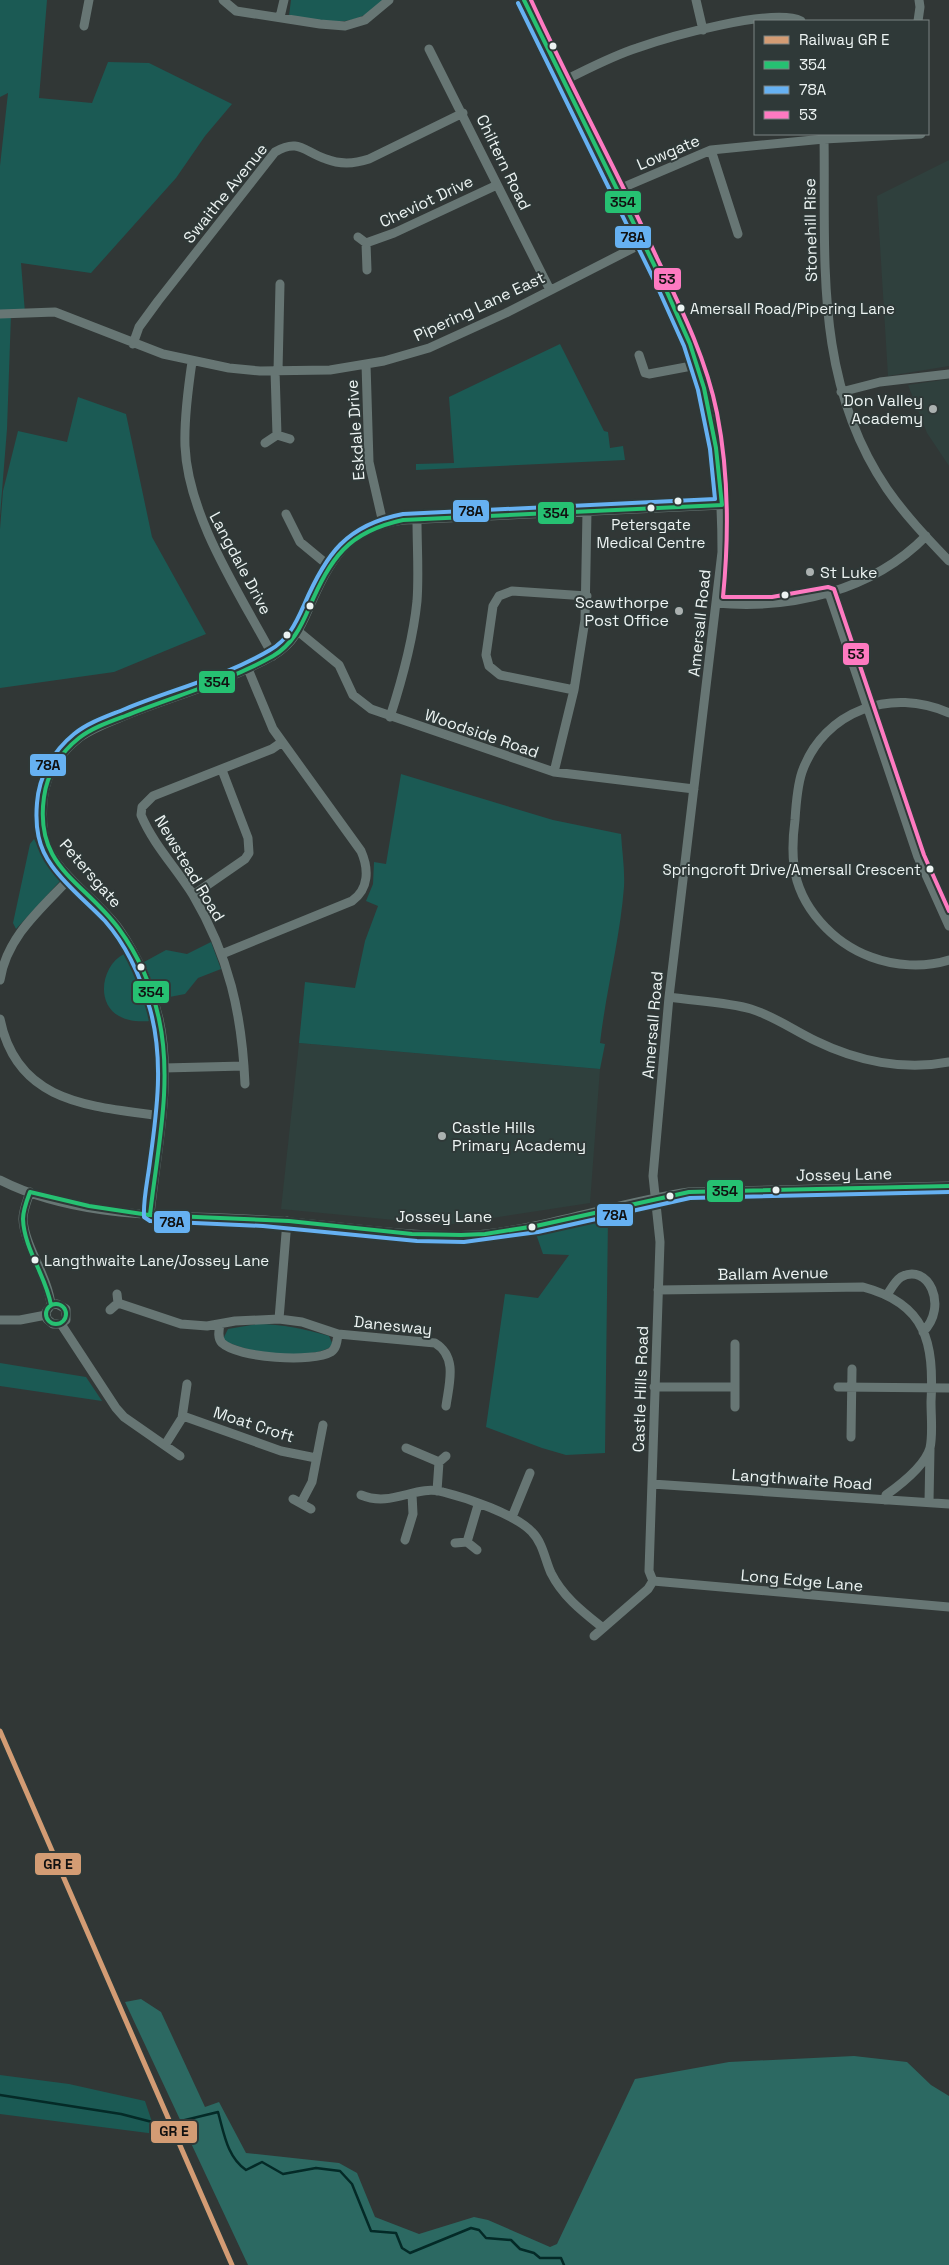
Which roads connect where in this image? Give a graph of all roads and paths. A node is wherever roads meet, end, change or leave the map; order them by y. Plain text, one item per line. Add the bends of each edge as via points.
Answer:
1 (89, 0) edge
2 (223, 0) edge
3 (284, 0) edge
4 (389, 0) edge
5 (524, 0) edge
6 (696, 0) edge
7 (919, 0) edge
8 (280, 17) junction
9 (763, 20) edge
10 (796, 20) edge
11 (918, 20) edge
12 (754, 22) edge
13 (84, 26) dead end
14 (703, 30) junction
15 (429, 49) dead end
16 (563, 80) junction
17 (462, 113) junction
18 (868, 135) edge
19 (824, 136) edge
20 (711, 150) junction
21 (497, 184) junction
22 (617, 190) junction
23 (738, 234) dead end
24 (358, 237) dead end
25 (366, 243) junction
26 (643, 244) junction
27 (367, 270) dead end
28 (280, 284) dead end
29 (550, 290) junction
30 (0, 314) edge
31 (132, 344) junction
32 (639, 355) dead end
33 (192, 362) junction
34 (366, 364) junction
35 (697, 365) junction
36 (277, 371) junction
37 (949, 374) edge
38 (842, 392) junction
39 (277, 435) junction
40 (290, 439) dead end
41 (265, 443) dead end
42 (722, 505) junction
43 (587, 511) junction
44 (286, 514) dead end
45 (417, 520) junction
46 (383, 523) junction
47 (926, 536) junction
48 (949, 561) edge
49 (329, 566) junction
50 (829, 593) junction
51 (587, 596) junction
52 (716, 604) junction
53 (299, 632) junction
54 (273, 656) junction
55 (248, 669) junction
56 (574, 690) junction
57 (868, 707) junction
58 (949, 714) edge
59 (390, 717) junction
60 (282, 742) junction
61 (222, 770) junction
62 (554, 772) junction
63 (694, 789) junction
64 (70, 878) junction
65 (192, 895) junction
66 (949, 926) edge
67 (222, 954) junction
68 (949, 960) edge
69 (0, 980) edge
70 (669, 997) junction
71 (0, 1019) edge
72 (949, 1062) edge
73 (244, 1066) junction
74 (164, 1068) junction
75 (245, 1084) dead end
76 (161, 1116) junction
77 (0, 1180) edge
78 (949, 1186) edge
79 (30, 1192) junction
80 (654, 1197) junction
81 (150, 1215) junction
82 (287, 1221) junction
83 (658, 1290) junction
84 (887, 1295) junction
85 (51, 1305) junction
86 (110, 1310) dead end
87 (46, 1315) junction
88 (278, 1319) junction
89 (0, 1320) edge
90 (61, 1324) junction
91 (220, 1324) junction
92 (924, 1332) junction
93 (338, 1334) junction
94 (735, 1344) dead end
95 (852, 1369) dead end
96 (188, 1384) dead end
97 (735, 1386) junction
98 (838, 1387) dead end
99 (852, 1387) junction
100 (654, 1388) junction
101 (932, 1388) junction
102 (949, 1388) edge
103 (446, 1406) dead end
104 (735, 1407) dead end
105 (183, 1416) junction
106 (323, 1425) dead end
107 (851, 1437) dead end
108 (165, 1445) junction
109 (406, 1448) dead end
110 (930, 1449) junction
111 (180, 1456) dead end
112 (316, 1458) junction
113 (530, 1473) dead end
114 (652, 1484) junction
115 (437, 1490) junction
116 (412, 1494) junction
117 (361, 1495) dead end
118 (885, 1500) junction
119 (929, 1502) junction
120 (478, 1504) junction
121 (949, 1504) edge
122 (311, 1509) dead end
123 (512, 1517) junction
124 (405, 1540) dead end
125 (467, 1542) junction
126 (455, 1543) dead end
127 (477, 1550) dead end
128 (654, 1582) junction
129 (949, 1607) edge
130 (603, 1628) junction
131 (594, 1636) dead end

1 - 13 street
2 - 8 street via 236,11
3 - 8 street
4 - 8 street via 365,20 344,26
5 - 16 street, Amersall Road
6 - 14 street
7 - 11 street
9 - 10 street via 781,17
12 - 14 street
14 - 16 street via 636,48
15 - 17 street, Chiltern Road
16 - 22 street, Amersall Road
17 - 21 street, Chiltern Road
17 - 31 street, Swaithe Avenue via 355,164 324,159 295,145 275,152 158,301 139,327
18 - 19 street, Lowgate
19 - 20 street, Lowgate
19 - 38 street, Stonehill Rise via 826,302 834,362
20 - 22 street, Lowgate
20 - 23 street
21 - 25 street, Cheviot Drive
21 - 29 street, Chiltern Road
22 - 26 street, Amersall Road
24 - 25 street, Cheviot Drive
25 - 27 street, Cheviot Drive
26 - 29 street, Pipering Lane East
26 - 35 street, Amersall Road
28 - 36 street
29 - 34 street, Pipering Lane East via 429,348
30 - 31 street, Pipering Lane East via 55,312
31 - 33 street, Pipering Lane East
32 - 35 street via 645,372 649,374
33 - 36 street, Pipering Lane East
33 - 54 street, Langdale Drive via 185,446 198,514
34 - 36 street, Pipering Lane East via 330,370
34 - 46 street, Eskdale Drive via 369,462
35 - 42 street, Amersall Road via 716,448
36 - 39 street
37 - 38 street via 880,382
38 - 47 street, Stonehill Rise via 858,436 882,481
39 - 40 street
39 - 41 street
42 - 43 street, Petersgate
42 - 52 street, Amersall Road via 722,552
43 - 45 street, Petersgate
43 - 51 street
44 - 49 street via 300,542
45 - 46 street, Petersgate
45 - 59 street via 417,600 408,656
46 - 49 street, Petersgate via 355,538
47 - 48 street, Stonehill Rise
47 - 50 street via 900,558 846,588
49 - 53 street, Petersgate
50 - 52 street via 773,604
50 - 57 street
51 - 56 street
51 - 56 street via 504,593 494,606 486,655 489,666 500,675
52 - 63 street, Amersall Road
53 - 54 street, Petersgate
53 - 59 street, Woodside Road via 339,665 353,695 361,703
54 - 55 street, Petersgate
55 - 60 street via 263,708
55 - 64 street, Petersgate via 96,727 71,745 55,764 44,793 43,826 46,845
56 - 62 street
57 - 58 street via 904,702 924,704
57 - 66 street via 918,857
57 - 68 street via 848,716 822,738 803,771 793,844 796,876 810,908 820,921 860,953 889,963 922,965
59 - 62 street, Woodside Road
60 - 61 street, Newstead Road
60 - 67 street via 361,851 366,863 364,887 352,901
61 - 65 street via 248,838 249,853
61 - 65 street, Newstead Road via 153,796 142,807 144,821
62 - 63 street, Woodside Road
63 - 70 street, Amersall Road
64 - 69 street via 17,935 7,954
64 - 74 street, Petersgate via 119,929 143,971 159,1019
65 - 67 street, Newstead Road
67 - 73 street, Newstead Road via 241,1026
70 - 72 street via 749,1008 831,1048 870,1061 920,1065
70 - 80 street, Amersall Road via 653,1176
71 - 76 street via 19,1062 50,1091 84,1105
73 - 74 street
73 - 75 street, Newstead Road
74 - 76 street, Petersgate
76 - 81 street, Petersgate
77 - 79 street, Jossey Lane
78 - 80 street, Jossey Lane via 731,1190
79 - 81 street, Jossey Lane via 71,1203
79 - 85 street via 24,1212 24,1231 41,1268
80 - 82 street, Jossey Lane via 485,1234 398,1232
80 - 83 street, Castle Hills Road via 660,1242
81 - 82 street, Jossey Lane
82 - 88 street
83 - 84 street, Ballam Avenue via 863,1287
83 - 100 street, Castle Hills Road
84 - 92 street, Ballam Avenue via 897,1300
84 - 92 street via 898,1279 911,1274 927,1278 937,1286 944,1310 939,1321
85 - 87 street
85 - 90 street via 57,1304 66,1309 66,1320
86 - 91 street, Danesway via 118,1298 181,1324
87 - 89 street
87 - 90 street via 50,1323
88 - 91 street, Danesway
88 - 93 street, Danesway via 302,1322
90 - 108 street via 116,1408
91 - 93 street, Danesway via 222,1343 261,1356 300,1357 330,1352 335,1347
92 - 101 street, Ballam Avenue via 930,1347
93 - 103 street, Danesway via 428,1341 442,1347 449,1358 450,1368
94 - 97 street
95 - 99 street
96 - 105 street
97 - 100 street
97 - 104 street
98 - 99 street
99 - 101 street
99 - 107 street
100 - 114 street, Castle Hills Road
101 - 102 street
101 - 110 street, Ballam Avenue
105 - 108 street
105 - 112 street, Moat Croft via 281,1451
106 - 112 street
108 - 111 street
109 - 115 street via 443,1459
110 - 118 street via 907,1480 886,1495
110 - 119 street, Ballam Avenue
112 - 122 street via 312,1482 297,1501
113 - 123 street
114 - 118 street, Langthwaite Road
114 - 128 street, Castle Hills Road via 649,1571
115 - 116 street
115 - 120 street
116 - 117 street via 380,1500
116 - 124 street via 413,1514
118 - 119 street, Langthwaite Road
119 - 121 street, Langthwaite Road
120 - 123 street
120 - 125 street
123 - 130 street via 533,1532 560,1589
125 - 126 street
125 - 127 street
128 - 129 street, Long Edge Lane
128 - 130 street
130 - 131 street

